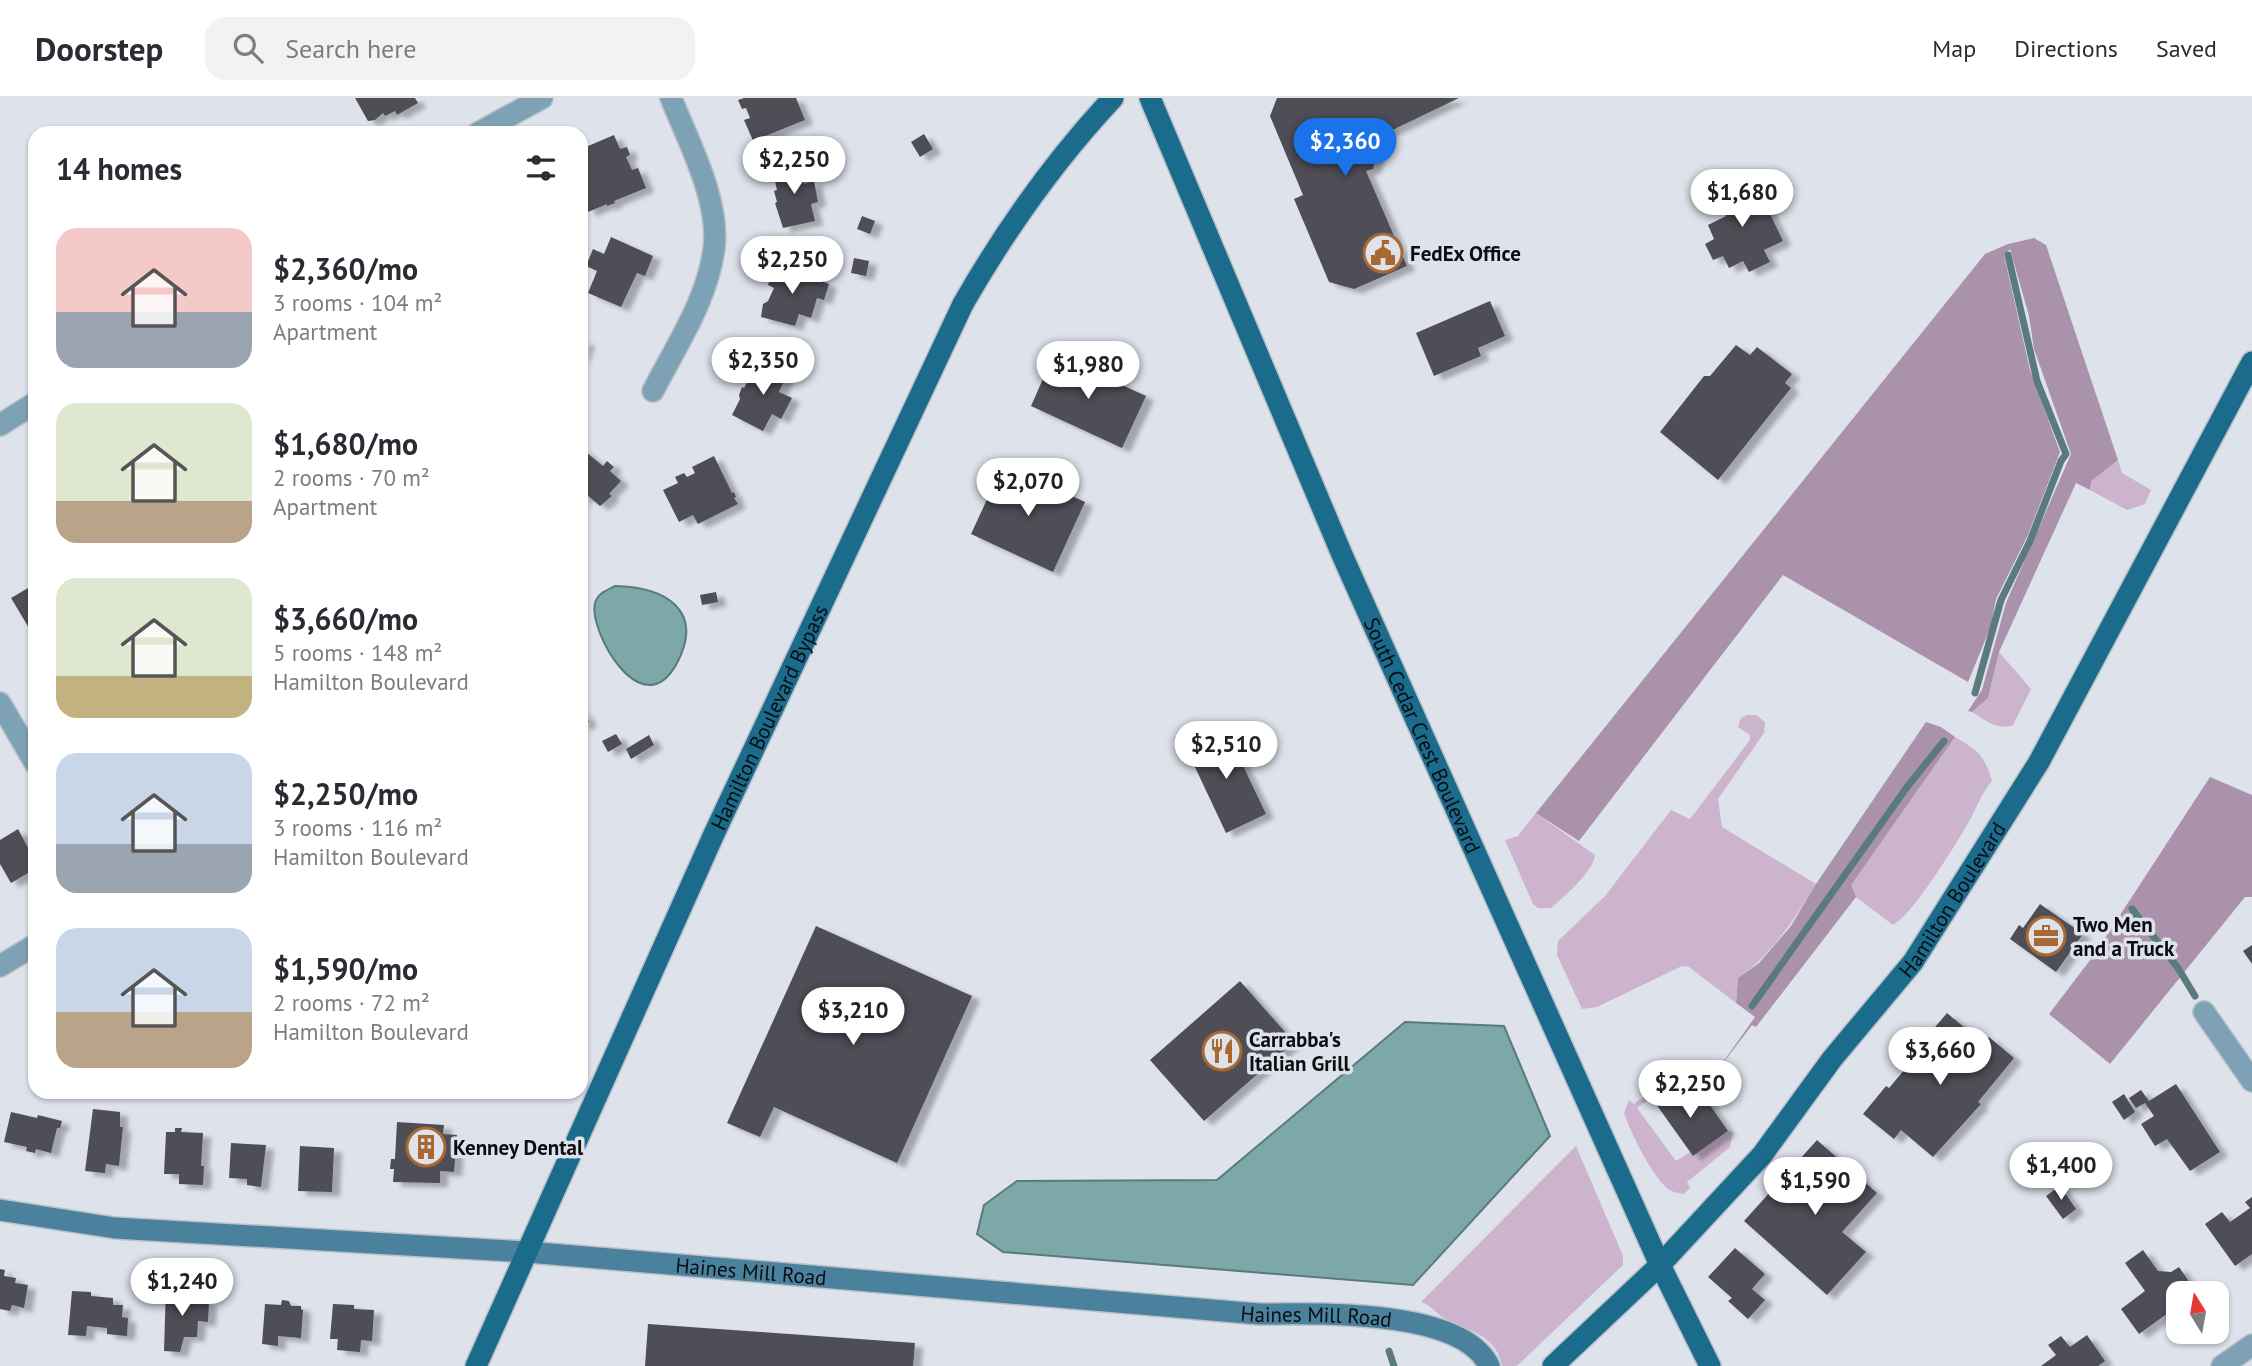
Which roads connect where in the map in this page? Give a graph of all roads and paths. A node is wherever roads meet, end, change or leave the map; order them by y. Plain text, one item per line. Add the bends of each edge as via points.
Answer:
1 (542, 98) edge
2 (671, 98) edge
3 (1112, 98) edge
4 (1150, 98) edge
5 (491, 126) edge
6 (2252, 362) edge
7 (653, 391) dead end
8 (28, 407) edge
9 (0, 425) edge
10 (0, 703) edge
11 (28, 751) edge
12 (28, 949) edge
13 (0, 966) edge
14 (2204, 1012) dead end
15 (2252, 1081) edge
16 (0, 1210) edge
17 (527, 1252) junction
18 (1660, 1265) junction
19 (2252, 1345) edge
20 (476, 1366) edge
21 (1489, 1366) edge
22 (1553, 1366) edge
23 (1710, 1366) edge
24 (2222, 1366) edge

1 - 5 street
2 - 7 street via 705,187 714,247 702,295
3 - 17 main road, Hamilton Boulevard Bypass via 1044,177 963,304 714,834
4 - 18 main road, South Cedar Crest Boulevard via 1343,557
6 - 18 main road, Hamilton Boulevard via 2039,762 1913,962 1832,1059 1762,1155
8 - 9 street
10 - 11 street
12 - 13 street
14 - 15 street
16 - 17 street, Haines Mill Road via 115,1228
17 - 20 main road, Hamilton Boulevard Bypass
17 - 21 street, Haines Mill Road via 1259,1314 1397,1320 1460,1337 1473,1345
18 - 22 main road, Hamilton Boulevard
18 - 23 main road, South Cedar Crest Boulevard
19 - 24 street

